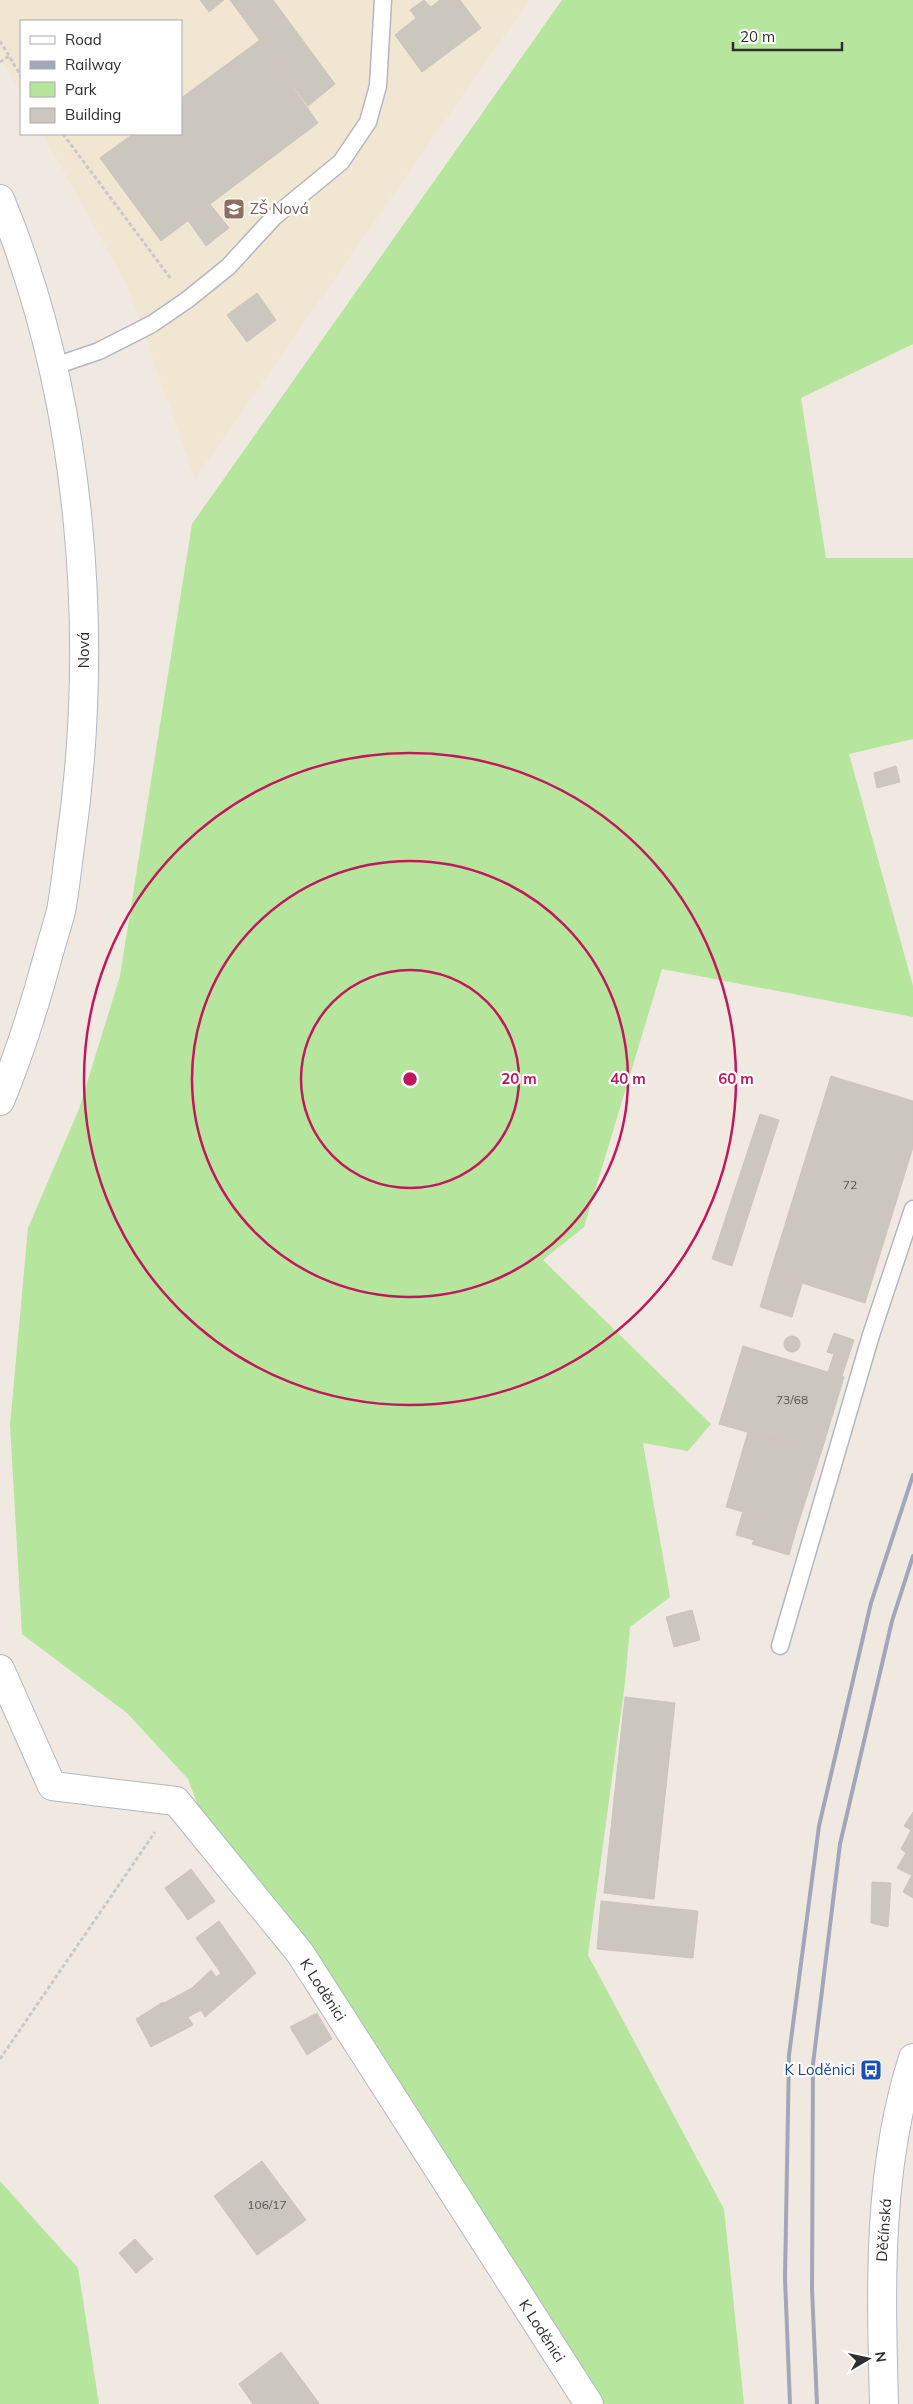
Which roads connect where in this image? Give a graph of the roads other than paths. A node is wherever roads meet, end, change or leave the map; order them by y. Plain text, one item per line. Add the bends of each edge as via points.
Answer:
1 (383, 0) edge
2 (0, 199) edge
3 (52, 367) junction
4 (0, 1101) edge
5 (913, 1209) edge
6 (780, 1646) dead end
7 (0, 1670) edge
8 (913, 2058) edge
9 (589, 2404) edge
10 (884, 2404) edge

1 - 3 lane via 378,86 368,122 341,162 274,217 228,267 187,300 152,324 99,351
2 - 3 street, Nová via 31,289
3 - 4 street, Nová via 77,513 85,664 82,737 75,813 60,912 34,1008
5 - 6 lane via 868,1344
7 - 9 street, K Loděnici via 52,1786 176,1801 300,1953
8 - 10 street, Děčínská via 894,2135 881,2254

